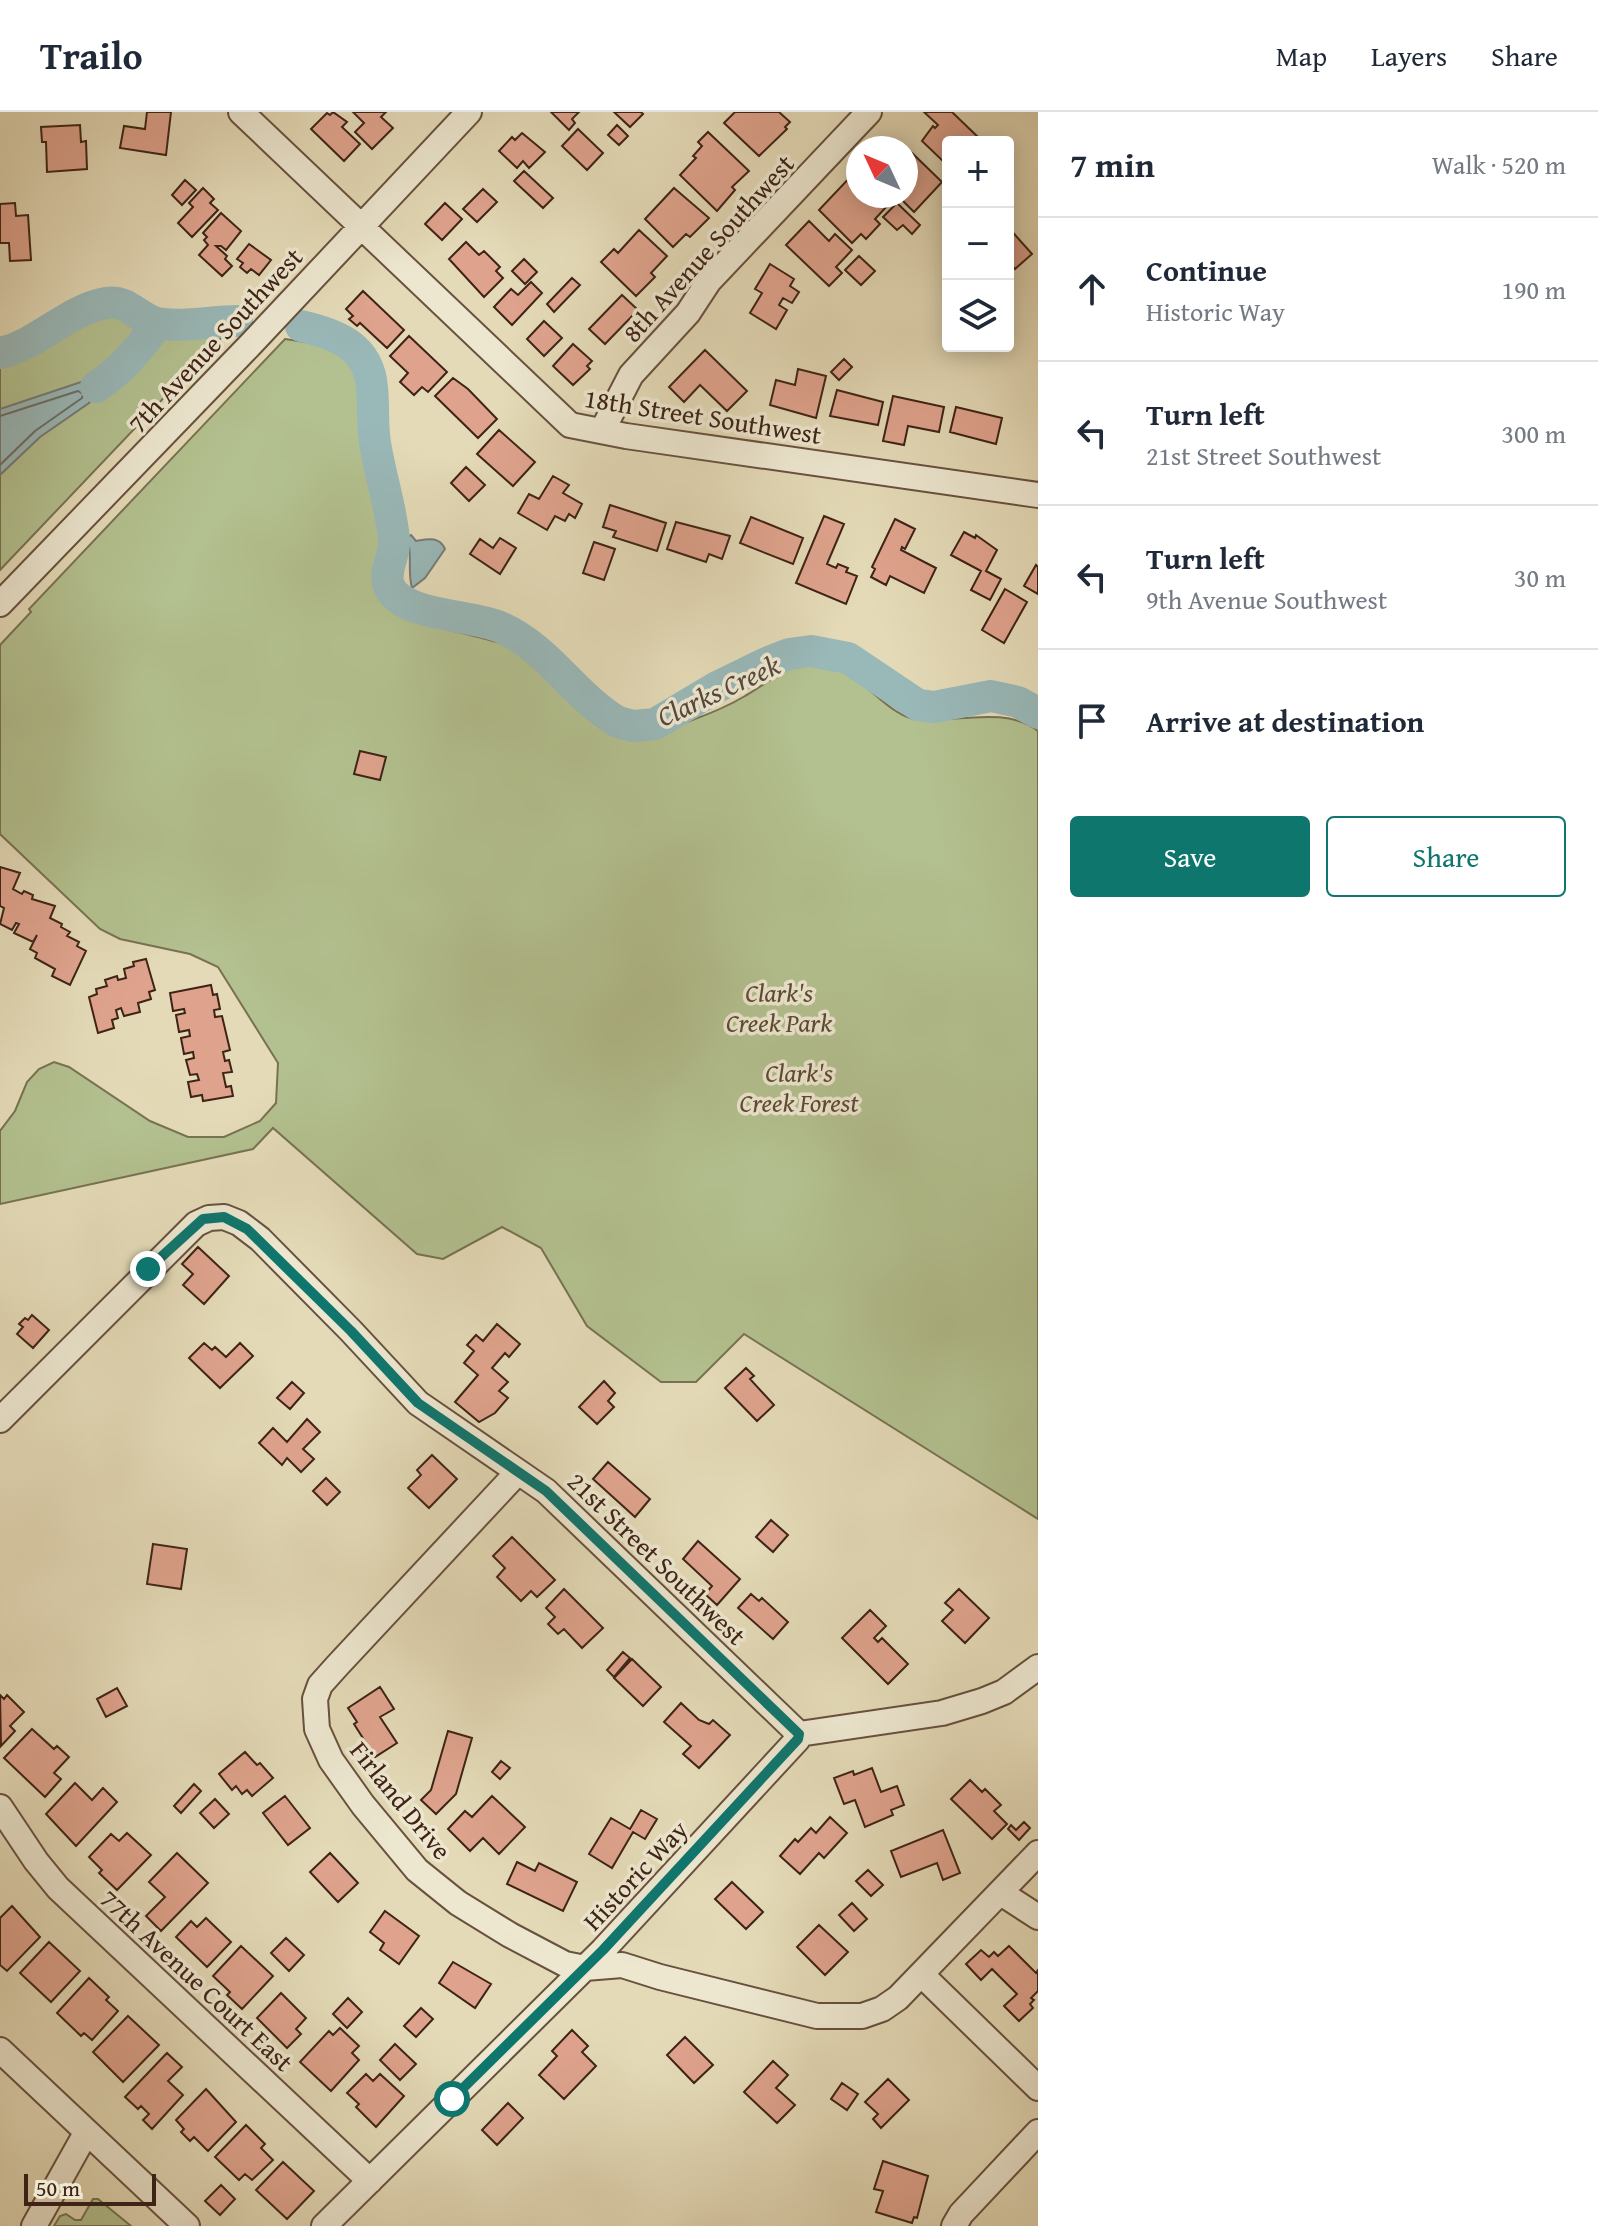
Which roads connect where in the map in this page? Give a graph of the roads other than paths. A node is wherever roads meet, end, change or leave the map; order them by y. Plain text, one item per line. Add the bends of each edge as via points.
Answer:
1 (241, 112) edge
2 (469, 112) edge
3 (869, 112) edge
4 (361, 225) junction
5 (602, 431) junction
6 (1038, 495) edge
7 (0, 604) edge
8 (0, 1420) edge
9 (518, 1472) junction
10 (1038, 1667) edge
11 (799, 1734) junction
12 (0, 1807) edge
13 (1038, 1853) edge
14 (1001, 1893) junction
15 (1038, 1917) edge
16 (585, 1968) junction
17 (922, 1975) junction
18 (0, 2050) edge
19 (1038, 2088) edge
20 (1038, 2132) edge
21 (86, 2133) junction
22 (370, 2181) junction
23 (34, 2226) edge
24 (187, 2226) edge
25 (324, 2226) edge
26 (954, 2226) edge

1 - 4 street, 18th Street Southwest
2 - 4 street, 7th Avenue Southwest
3 - 5 street, 8th Avenue Southwest via 709,281 688,313 631,375
4 - 5 street, 18th Street Southwest via 570,425
4 - 7 street, 7th Avenue Southwest
5 - 6 street, 18th Street Southwest
8 - 9 street, 21st Street Southwest via 180,1238 203,1219 216,1216 239,1223 260,1239 418,1403
9 - 11 street, 21st Street Southwest via 581,1523
9 - 16 street, Firland Drive via 320,1685 314,1715 331,1760 417,1870 510,1935 565,1964
10 - 11 street via 1004,1692 942,1713
11 - 16 street, Historic Way
12 - 22 street, 77th Avenue Court East via 58,1888
13 - 14 street, Firland Drive
14 - 15 street
14 - 17 street, Firland Drive
16 - 17 street, Firland Drive via 622,1965 790,2010 836,2017 882,2009
16 - 22 street, Historic Way
17 - 19 street
18 - 21 street
20 - 26 street
21 - 23 street
21 - 24 street
22 - 25 street, Historic Way

